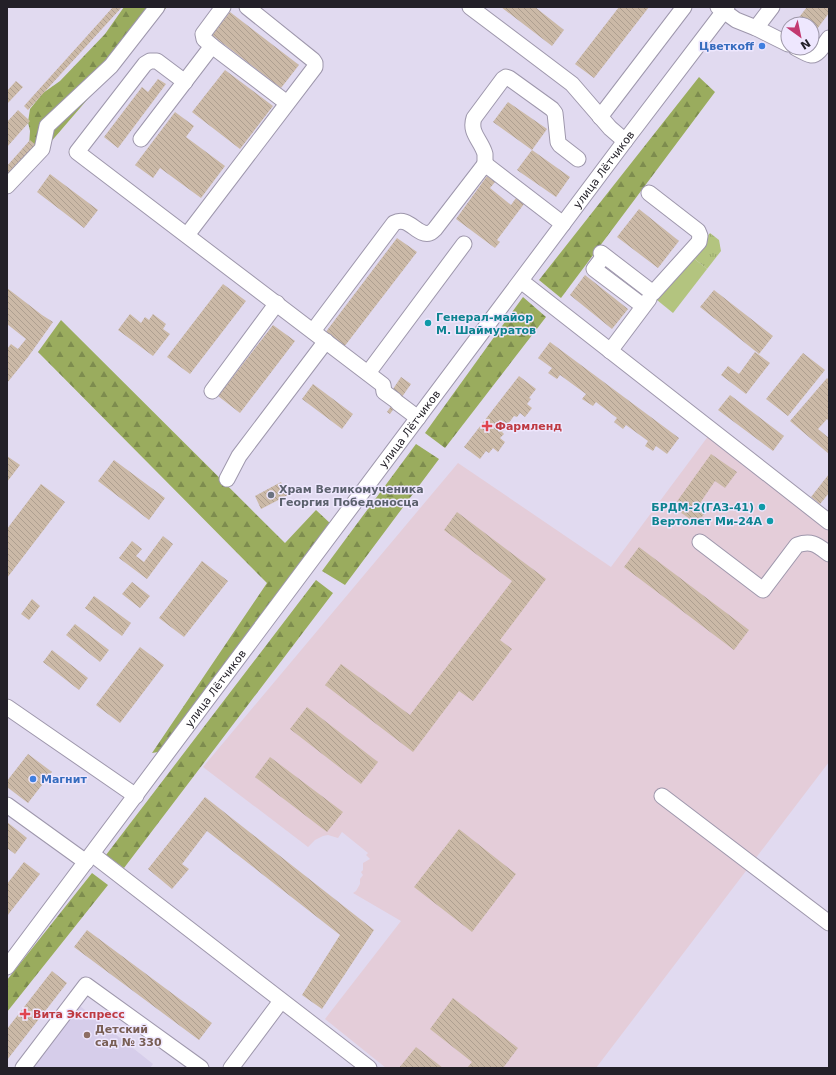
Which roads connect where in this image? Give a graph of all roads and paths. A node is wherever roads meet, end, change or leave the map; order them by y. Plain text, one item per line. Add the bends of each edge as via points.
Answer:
1 (157, 7) edge
2 (223, 7) edge
3 (246, 7) edge
4 (470, 7) edge
5 (684, 7) edge
6 (772, 7) edge
7 (723, 8) edge
8 (756, 28) junction
9 (829, 38) edge
10 (780, 40) edge
11 (212, 46) junction
12 (820, 49) edge
13 (185, 82) junction
14 (287, 103) junction
15 (600, 117) junction
16 (141, 139) dead end
17 (625, 141) junction
18 (578, 159) dead end
19 (484, 164) junction
20 (7, 186) edge
21 (649, 193) dead end
22 (563, 224) junction
23 (187, 235) junction
24 (464, 244) dead end
25 (521, 281) junction
26 (653, 293) junction
27 (277, 303) junction
28 (643, 306) junction
29 (313, 331) junction
30 (326, 341) junction
31 (610, 351) junction
32 (368, 373) junction
33 (212, 391) dead end
34 (418, 418) junction
35 (227, 479) dead end
36 (829, 522) edge
37 (700, 542) dead end
38 (829, 554) edge
39 (7, 707) edge
40 (136, 796) junction
41 (662, 796) dead end
42 (7, 805) edge
43 (710, 833) junction
44 (89, 858) junction
45 (829, 910) edge
46 (829, 923) edge
47 (7, 967) edge
48 (281, 1001) junction
49 (23, 1068) edge
50 (200, 1068) edge
51 (231, 1068) edge
52 (369, 1068) edge

1 - 20 street via 111,66 47,126 42,149
2 - 11 street via 203,34 204,39
3 - 14 street via 315,63 315,67
4 - 15 street via 572,84
5 - 15 street
6 - 8 street
7 - 8 street via 736,20
7 - 17 street, улица Лётчиков
8 - 10 street
9 - 12 street
11 - 13 street
11 - 14 street
13 - 16 street
13 - 23 street via 157,61 145,64 78,152
14 - 23 street
15 - 17 street
17 - 22 street, улица Лётчиков
18 - 19 street via 558,142 555,113 552,109 506,77 472,123 484,152
19 - 22 street
19 - 29 street via 430,233 424,233 403,221 394,223
21 - 26 street via 698,231 700,236 699,242
22 - 25 street, улица Лётчиков
23 - 27 street
24 - 32 street
25 - 31 street
25 - 34 street, улица Лётчиков
26 - 28 street
26 - 28 street via 603,255 594,269
27 - 29 street
27 - 33 street
28 - 31 street
29 - 30 street
30 - 32 street
30 - 35 street via 239,456
31 - 36 street
32 - 34 street via 384,385 384,392
34 - 40 street, улица Лётчиков
37 - 38 street via 764,590 797,545 806,542 815,544
39 - 40 street
40 - 44 street, улица Лётчиков
41 - 43 street
42 - 44 street
43 - 45 street via 716,826
43 - 46 street
44 - 47 street, улица Лётчиков
44 - 48 street
48 - 51 street
48 - 52 street
49 - 50 street via 86,985

